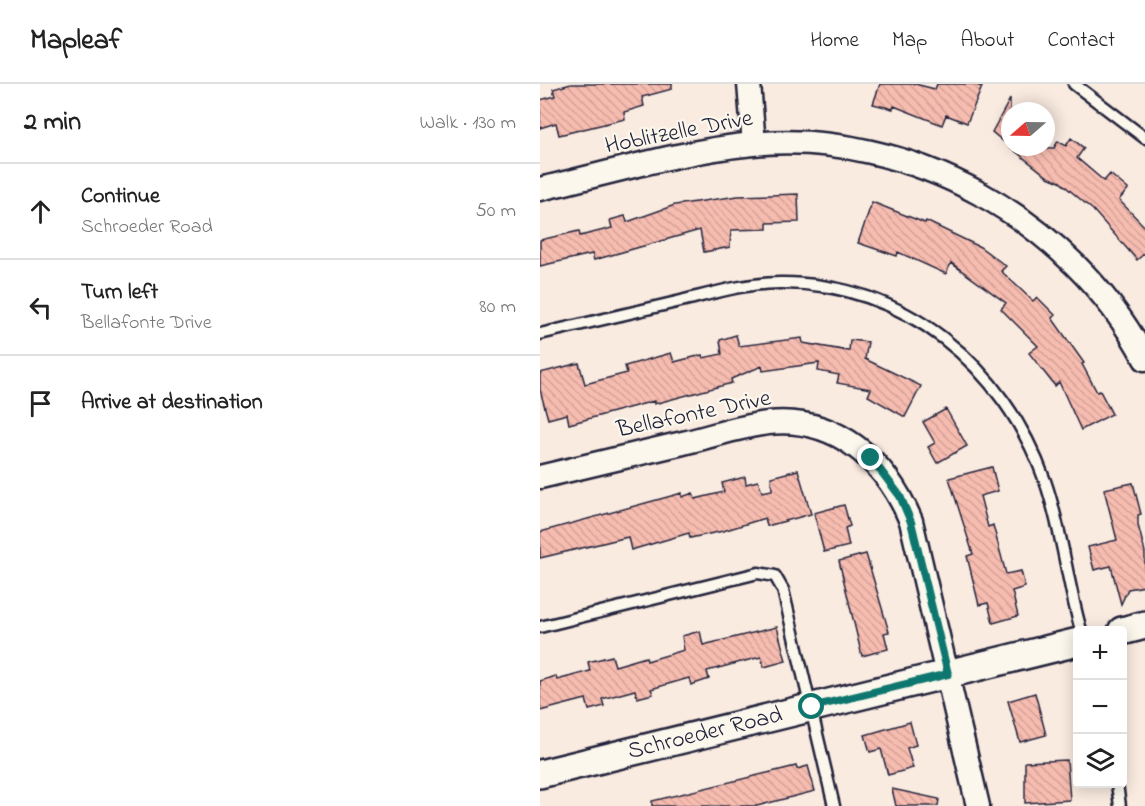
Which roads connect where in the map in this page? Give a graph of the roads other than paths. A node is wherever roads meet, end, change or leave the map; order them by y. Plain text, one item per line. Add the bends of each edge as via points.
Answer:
1 (749, 84) edge
2 (1074, 84) edge
3 (1145, 138) edge
4 (754, 144) junction
5 (540, 189) edge
6 (540, 334) edge
7 (1145, 358) edge
8 (540, 477) edge
9 (1145, 625) edge
10 (1081, 626) edge
11 (540, 627) edge
12 (1127, 629) edge
13 (1073, 643) edge
14 (948, 674) junction
15 (812, 707) junction
16 (540, 774) edge
17 (1118, 788) edge
18 (834, 806) edge
19 (978, 806) edge
20 (1120, 806) edge

1 - 4 street
2 - 3 lane
4 - 5 street, Hoblitzelle Drive
4 - 7 street, Hoblitzelle Drive via 804,143 856,149 916,164 959,182 998,204 1069,259 1122,321
6 - 10 lane via 746,286 781,283 849,290 901,310 968,360 998,390 1022,427 1045,482
8 - 14 street, Bellafonte Drive via 767,423 808,424 835,434 871,458 900,496 911,522
9 - 12 street
11 - 15 lane via 767,573 774,576 783,590
13 - 14 street, Schroeder Road
14 - 15 street, Schroeder Road
14 - 19 street, Bellafonte Drive
15 - 16 street, Schroeder Road
15 - 18 lane
17 - 20 lane

